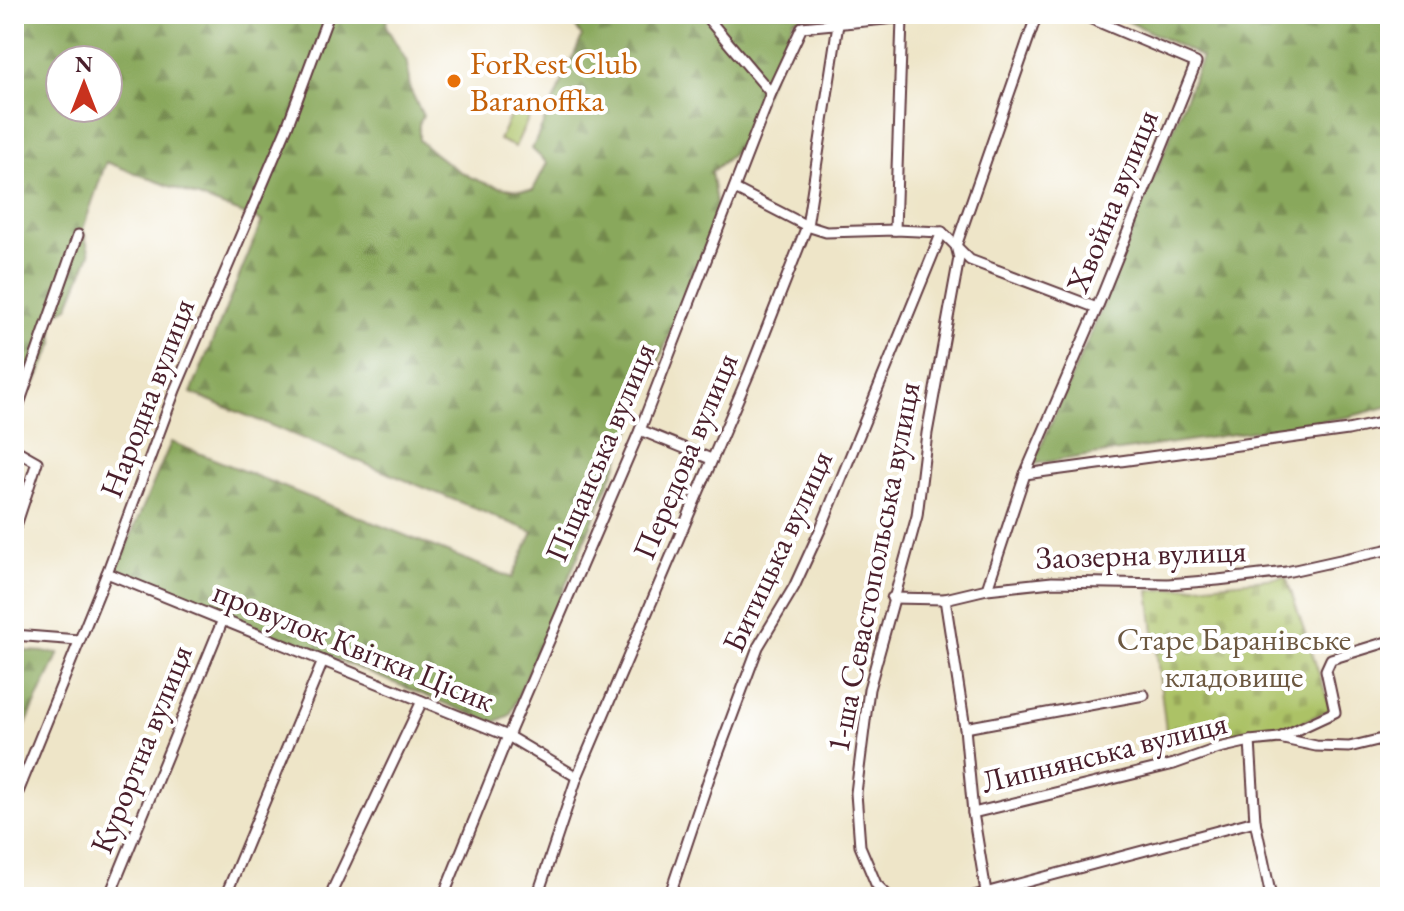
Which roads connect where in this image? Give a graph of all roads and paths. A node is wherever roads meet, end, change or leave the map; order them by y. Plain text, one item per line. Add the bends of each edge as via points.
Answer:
1 (329, 14) edge
2 (704, 14) edge
3 (938, 14) edge
4 (1037, 14) edge
5 (1080, 14) edge
6 (902, 19) junction
7 (838, 24) junction
8 (771, 93) junction
9 (735, 189) junction
10 (807, 226) junction
11 (895, 230) junction
12 (942, 232) junction
13 (78, 235) dead end
14 (956, 246) junction
15 (1097, 308) junction
16 (14, 418) edge
17 (1390, 421) edge
18 (640, 430) junction
19 (14, 449) edge
20 (711, 459) junction
21 (1025, 474) junction
22 (14, 532) edge
23 (1390, 549) edge
24 (107, 573) junction
25 (987, 589) junction
26 (892, 598) junction
27 (945, 599) junction
28 (222, 622) junction
29 (14, 635) edge
30 (78, 640) junction
31 (1390, 641) edge
32 (323, 661) junction
33 (1144, 695) dead end
34 (422, 701) junction
35 (965, 728) junction
36 (508, 736) junction
37 (1390, 737) edge
38 (1279, 738) junction
39 (1250, 741) junction
40 (577, 777) junction
41 (14, 802) edge
42 (973, 813) junction
43 (1255, 821) junction
44 (986, 892) junction
45 (109, 897) edge
46 (225, 897) edge
47 (334, 897) edge
48 (443, 897) edge
49 (537, 897) edge
50 (669, 897) edge
51 (889, 897) edge
52 (970, 897) edge
53 (1271, 897) edge

1 - 24 street, Народна вулиця via 175,390
2 - 8 street
3 - 6 street
4 - 14 street, 1-ша Севастопольська вулиця
5 - 15 street, Хвойна вулиця via 1196,63
6 - 7 street
6 - 11 street
7 - 8 street, Піщанська вулиця via 802,27
7 - 10 street, Передова вулиця
8 - 9 street, Піщанська вулиця
9 - 10 street
9 - 18 street, Піщанська вулиця
10 - 11 street via 826,232
10 - 20 street, Передова вулиця
11 - 12 street
12 - 14 street
12 - 50 street, Битицька вулиця via 821,528 758,647
13 - 16 street
14 - 15 street via 970,260
14 - 26 street, 1-ша Севастопольська вулиця via 959,258 917,516
15 - 21 street, Хвойна вулиця
17 - 21 street
18 - 20 street
18 - 36 street, Піщанська вулиця
19 - 22 street via 37,462
20 - 40 street, Передова вулиця
21 - 25 street, Хвойна вулиця
23 - 25 street, Заозерна вулиця via 1286,572 1218,580 1052,582
24 - 28 street, провулок Квітки Цісик
24 - 30 street, Народна вулиця
25 - 27 street, Заозерна вулиця
26 - 27 street, Заозерна вулиця
26 - 51 street, 1-ша Севастопольська вулиця via 869,689 856,793 860,846 876,884
27 - 35 street
28 - 32 street, провулок Квітки Цісик
28 - 45 street, Курортна вулиця
29 - 30 street
30 - 41 street, Народна вулиця
31 - 38 street via 1331,659 1326,670 1335,712
32 - 34 street, провулок Квітки Цісик
32 - 46 street
33 - 35 street
34 - 36 street, провулок Квітки Цісик
34 - 47 street via 333,889
35 - 42 street
36 - 40 street, провулок Квітки Цісик
36 - 48 street, Піщанська вулиця
37 - 38 street, Липнянська вулиця via 1349,747
38 - 39 street, Липнянська вулиця
39 - 42 street, Липнянська вулиця
39 - 43 street
40 - 49 street, Передова вулиця
42 - 44 street
43 - 44 street
43 - 53 street
44 - 52 street

